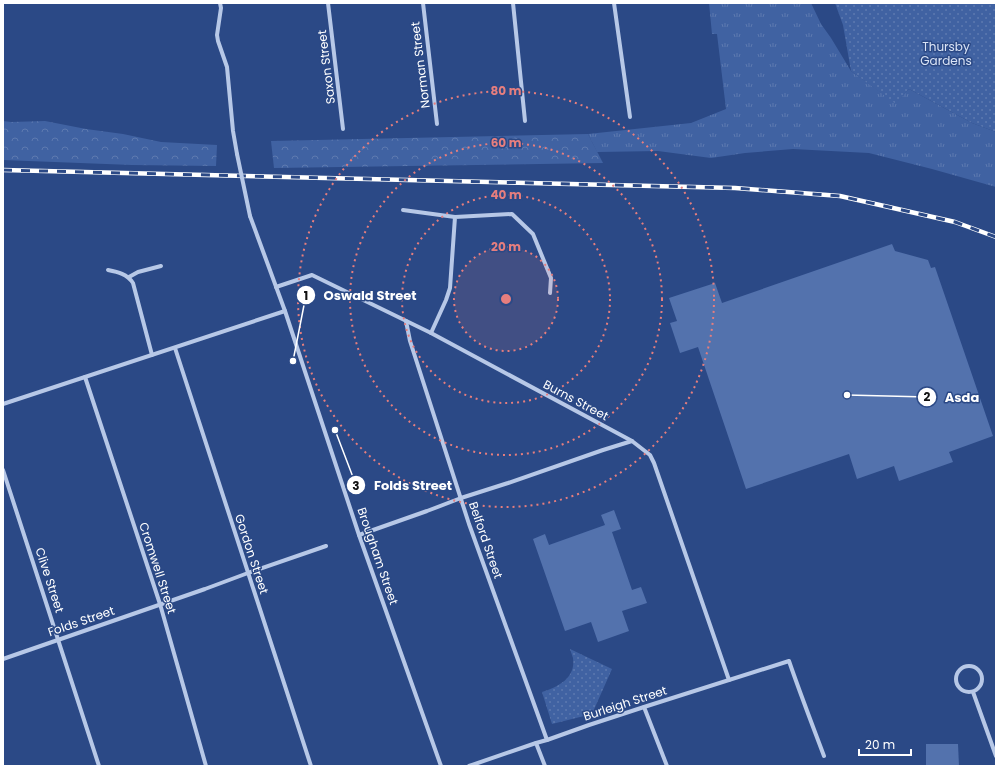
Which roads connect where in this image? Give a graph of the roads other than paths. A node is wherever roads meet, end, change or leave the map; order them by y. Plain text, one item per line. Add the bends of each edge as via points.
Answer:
1 (220, 3) edge
2 (328, 3) edge
3 (423, 3) edge
4 (513, 3) edge
5 (614, 3) edge
6 (630, 117) dead end
7 (525, 121) dead end
8 (437, 124) dead end
9 (343, 129) dead end
10 (403, 210) dead end
11 (455, 217) junction
12 (161, 266) dead end
13 (108, 270) dead end
14 (129, 277) junction
15 (276, 287) junction
16 (550, 293) dead end
17 (285, 311) junction
18 (406, 321) junction
19 (431, 333) junction
20 (175, 348) junction
21 (152, 355) junction
22 (85, 377) junction
23 (3, 404) edge
24 (632, 441) junction
25 (3, 470) edge
26 (461, 498) junction
27 (359, 535) junction
28 (326, 546) dead end
29 (248, 573) junction
30 (160, 604) junction
31 (59, 640) junction
32 (3, 659) edge
33 (729, 680) junction
34 (973, 692) junction
35 (644, 706) junction
36 (548, 740) junction
37 (536, 743) junction
38 (824, 756) dead end
39 (996, 756) edge
40 (99, 766) edge
41 (206, 766) edge
42 (311, 766) edge
43 (441, 766) edge
44 (469, 766) edge
45 (545, 766) edge
46 (667, 766) edge

1 - 15 street, Brougham Street, bridge via 217,35 227,67 237,154 250,216
2 - 9 street, Saxon Street
3 - 8 street, Norman Street
4 - 7 street
5 - 6 street
10 - 11 street
11 - 16 street via 512,214 533,234 550,278
11 - 19 street via 450,288
12 - 14 street
13 - 14 street
14 - 21 street via 133,283
15 - 17 street, Brougham Street
15 - 18 street, Burns Street via 312,275
17 - 20 street
17 - 27 street, Brougham Street
18 - 19 street, Burns Street
18 - 26 street, Belford Street via 410,342
19 - 24 street, Burns Street
20 - 21 street
20 - 29 street, Gordon Street
21 - 22 street
22 - 23 street
22 - 30 street, Cromwell Street
24 - 26 street
24 - 33 street, Burns Street via 650,455 654,463
25 - 31 street, Clive Street
26 - 27 street
26 - 36 street, Belford Street
27 - 43 street, Brougham Street
28 - 29 street, Folds Street
29 - 30 street, Folds Street
29 - 42 street, Gordon Street
30 - 31 street, Folds Street
30 - 41 street, Cromwell Street
31 - 32 street, Folds Street
31 - 40 street, Clive Street
33 - 35 street, Burleigh Street
33 - 38 street, Burleigh Street via 789,661
34 - 34 street via 962,691 956,682 957,672 965,666 976,668 981,675 980,685
34 - 39 street
35 - 36 street, Burleigh Street
35 - 46 street
36 - 37 street, Burleigh Street
37 - 44 street, Burleigh Street
37 - 45 street

